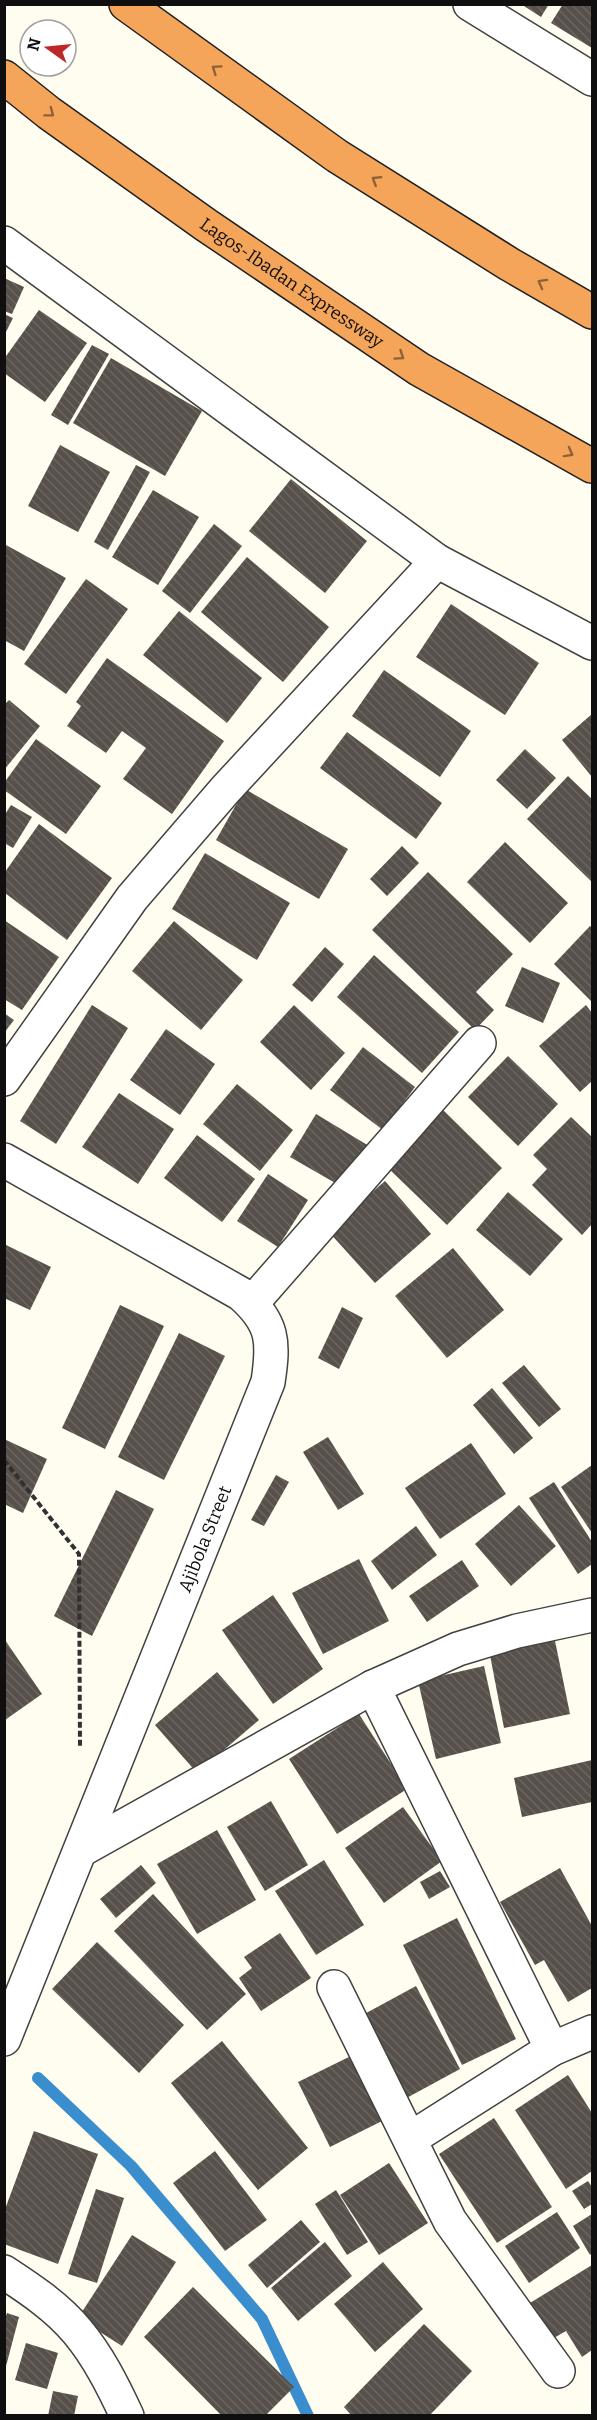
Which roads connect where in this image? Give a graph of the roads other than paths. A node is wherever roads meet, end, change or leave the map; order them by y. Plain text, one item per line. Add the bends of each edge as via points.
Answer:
1 (126, 4) edge
2 (470, 4) edge
3 (4, 77) edge
4 (592, 79) edge
5 (4, 243) edge
6 (592, 312) edge
7 (592, 466) edge
8 (437, 561) junction
9 (592, 643) edge
10 (479, 1043) dead end
11 (4, 1079) edge
12 (4, 1160) edge
13 (252, 1303) junction
14 (592, 1615) edge
15 (373, 1687) junction
16 (81, 1850) junction
17 (334, 1987) dead end
18 (592, 2032) edge
19 (4, 2039) edge
20 (552, 2049) junction
21 (410, 2139) junction
22 (4, 2272) edge
23 (558, 2371) dead end
24 (127, 2415) edge

6 -> 1 highway via 337,156
2 - 4 street
3 -> 7 highway, Lagos-Ibadan Expressway via 206,225 419,369
5 - 8 street
8 - 9 street
8 - 11 street via 225,790 132,898
10 - 13 street
12 - 13 street, Ajibola Street via 241,1293
13 - 16 street, Ajibola Street via 267,1325 273,1347 268,1382
14 - 15 street via 458,1649
15 - 16 street
15 - 20 street
16 - 19 street, Ajibola Street
17 - 21 street
18 - 20 street
20 - 21 street
21 - 23 street via 450,2221
22 - 24 street via 35,2293 76,2330 108,2377

